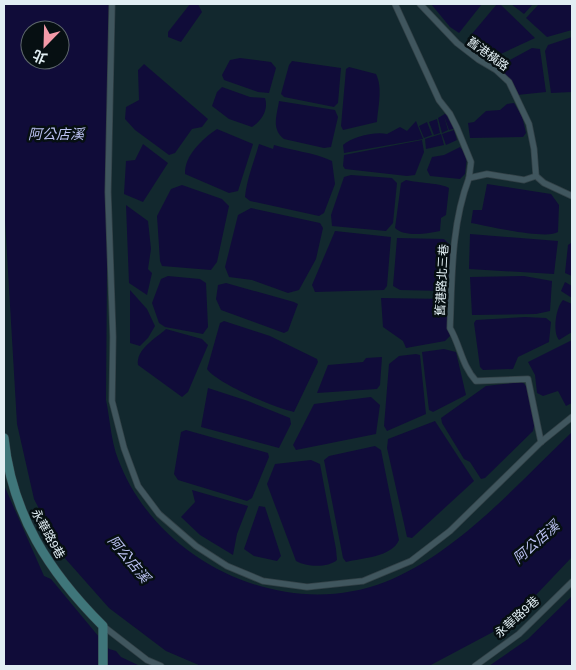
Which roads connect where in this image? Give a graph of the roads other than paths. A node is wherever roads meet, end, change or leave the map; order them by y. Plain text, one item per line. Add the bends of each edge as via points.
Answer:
1 (112, 4) edge
2 (395, 4) edge
3 (420, 4) edge
4 (536, 176) junction
5 (469, 178) junction
6 (572, 196) edge
7 (572, 417) edge
8 (4, 438) edge
9 (541, 442) junction
10 (572, 582) edge
11 (103, 626) junction
12 (104, 666) edge
13 (161, 666) edge
14 (475, 666) edge

1 - 9 street via 108,192 112,401 138,486 159,514 204,551 263,581 307,588 362,581 411,561 450,532
2 - 5 street, 舊港路北三巷 via 439,100 457,128 471,162
3 - 4 street, 舊港橫路 via 457,43 509,82 530,124
4 - 5 street via 524,180 487,174
4 - 6 street
5 - 9 street, 舊港路北三巷 via 462,196 454,240 450,328 468,372 476,381 528,379
7 - 9 street
8 - 11 street, 永華路9巷 via 8,468 24,518 61,580
10 - 14 street, 永華路9巷 via 520,634
11 - 12 street
11 - 13 street, 永華路9巷 via 147,660

